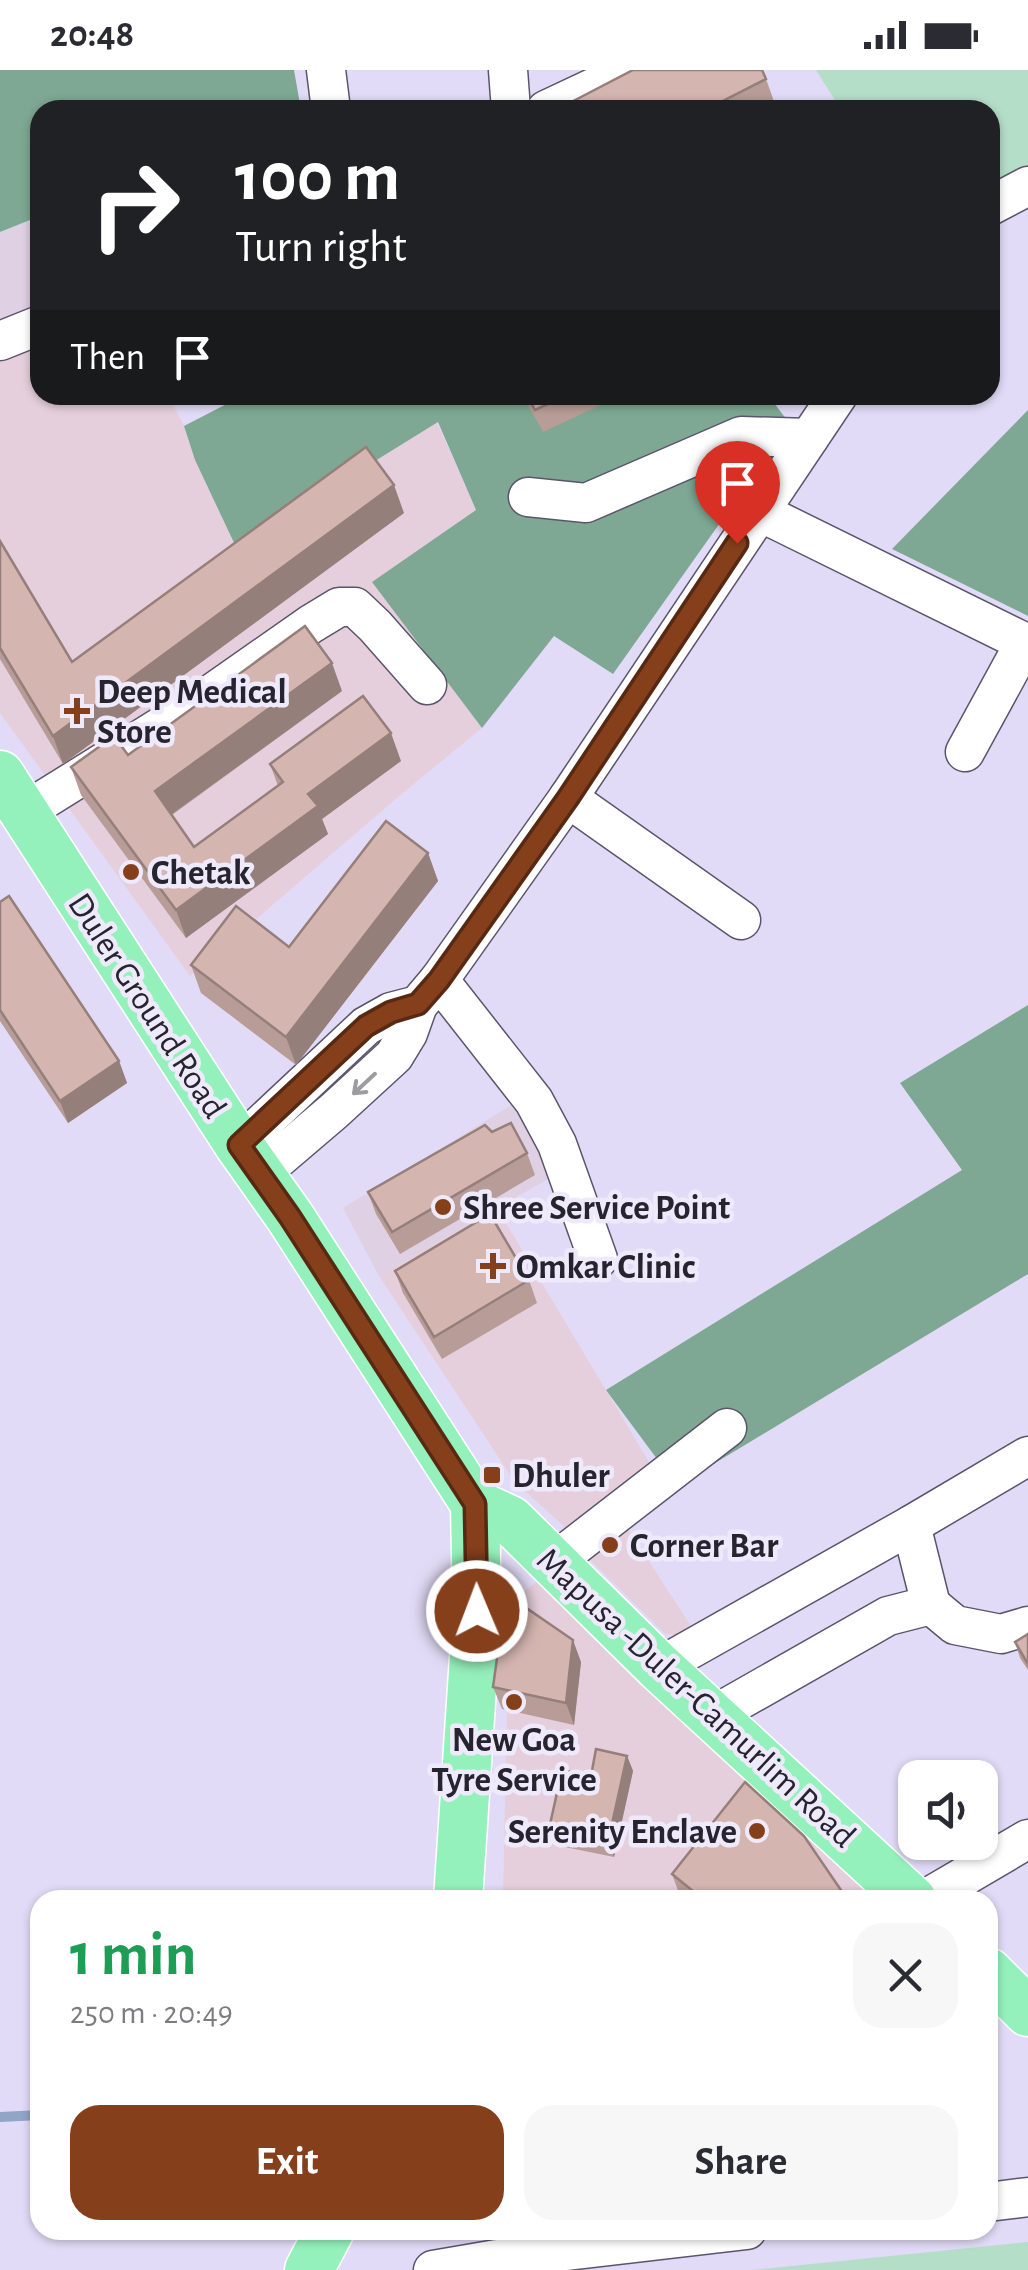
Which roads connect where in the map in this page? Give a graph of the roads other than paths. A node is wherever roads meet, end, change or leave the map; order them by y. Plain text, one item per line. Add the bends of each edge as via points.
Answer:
1 (326, 70) edge
2 (508, 70) edge
3 (631, 70) edge
4 (330, 100) edge
5 (510, 100) edge
6 (567, 100) edge
7 (1028, 186) edge
8 (1000, 201) edge
9 (30, 330) edge
10 (0, 341) edge
11 (831, 405) edge
12 (808, 438) junction
13 (528, 496) dead end
14 (758, 512) junction
15 (1026, 643) edge
16 (427, 685) dead end
17 (964, 752) dead end
18 (12, 794) edge
19 (568, 798) junction
20 (741, 920) dead end
21 (428, 992) junction
22 (249, 1160) junction
23 (598, 1259) dead end
24 (727, 1428) dead end
25 (1028, 1456) edge
26 (475, 1504) junction
27 (911, 1525) junction
28 (554, 1562) junction
29 (930, 1605) junction
30 (1028, 1626) edge
31 (659, 1667) junction
32 (712, 1716) junction
33 (1028, 1839) edge
34 (466, 1890) edge
35 (901, 1890) edge
36 (941, 1890) edge
37 (998, 1982) edge
38 (1028, 2012) edge
39 (1028, 2197) edge
40 (998, 2201) edge
41 (325, 2240) edge
42 (660, 2240) edge
43 (309, 2270) edge
44 (434, 2270) edge

1 - 4 street
2 - 5 street
3 - 6 street
7 - 8 street
9 - 10 street
11 - 12 street
12 - 13 street via 741,436 586,502
12 - 14 street
14 - 15 street
14 - 19 street
15 - 17 street
16 - 18 street via 355,608 339,608 191,708
18 - 22 main road, Duler Ground Road
19 - 20 street
19 - 21 street
21 - 22 street via 366,1026
21 - 23 street via 534,1101 557,1144
22 - 26 main road, Duler Ground Road
24 - 28 street
25 - 27 street
26 - 28 main road, Mapusa -Duler-Camurlim Road via 510,1520
26 - 34 main road
27 - 29 street
27 - 31 street
28 - 31 main road, Mapusa -Duler-Camurlim Road
29 - 30 street via 955,1625 1001,1634
29 - 32 street via 888,1616
31 - 32 main road, Mapusa -Duler-Camurlim Road
32 - 35 main road, Mapusa -Duler-Camurlim Road
33 - 36 street
37 - 38 main road
39 - 40 street
41 - 43 main road
42 - 44 street

